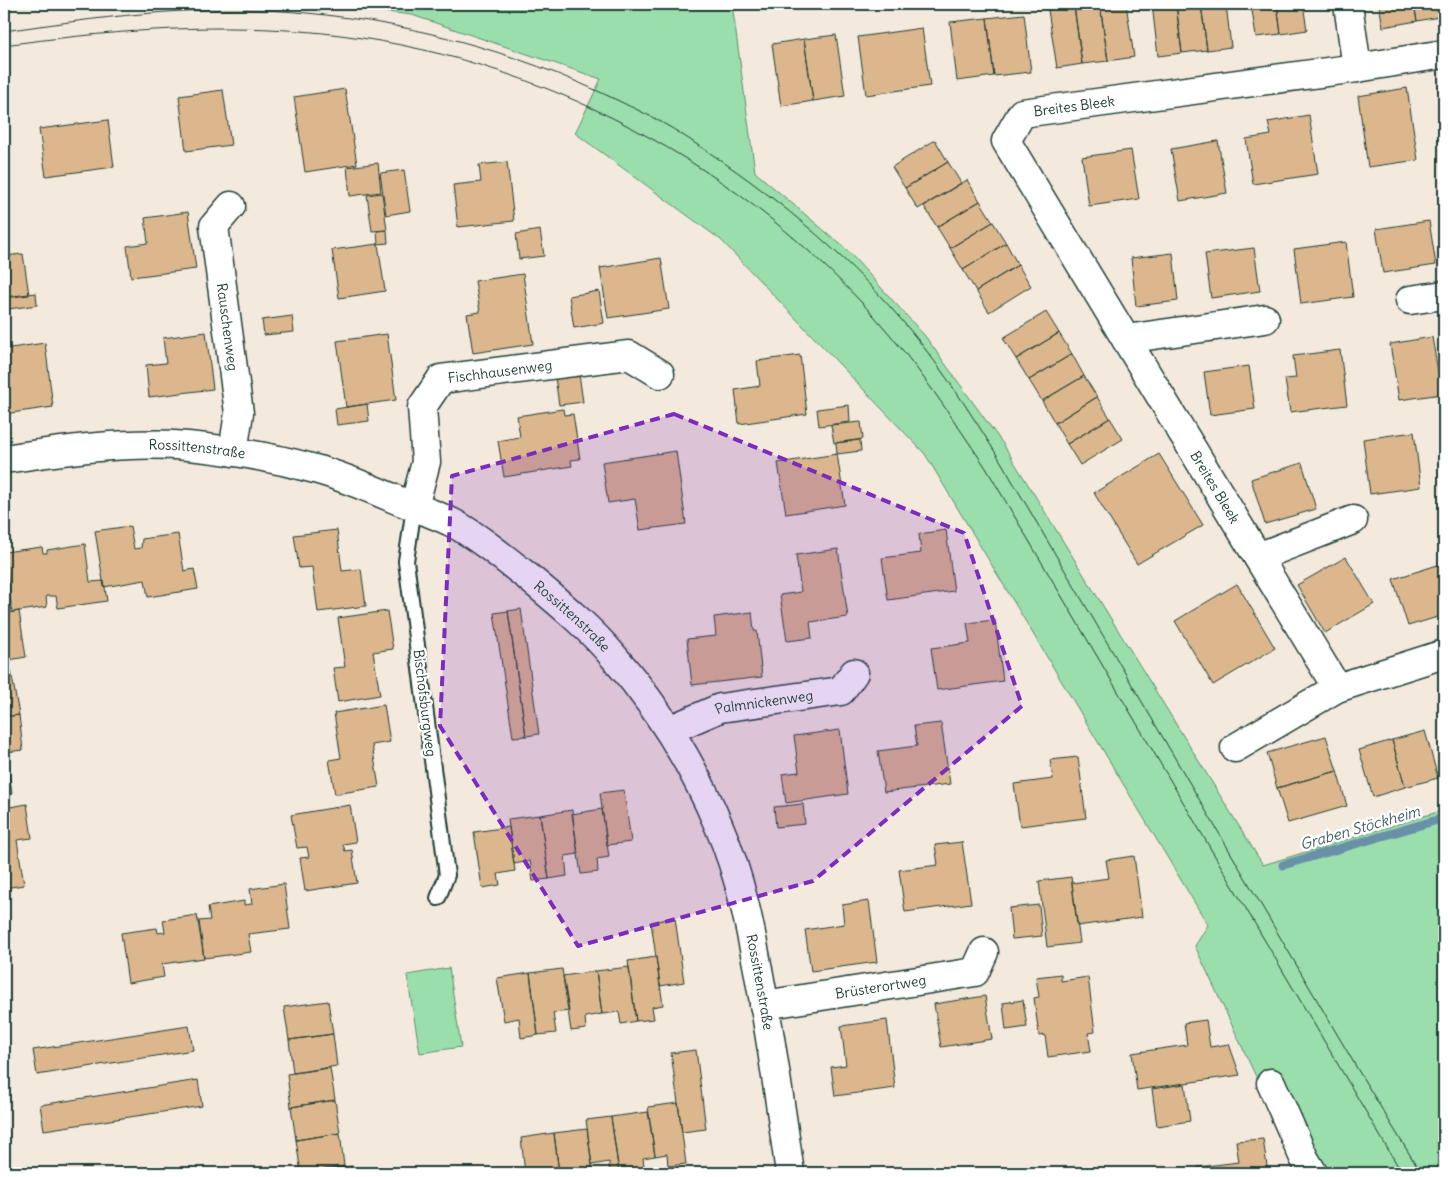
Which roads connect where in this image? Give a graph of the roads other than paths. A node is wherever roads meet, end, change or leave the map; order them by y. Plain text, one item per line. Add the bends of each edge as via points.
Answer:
1 (1348, 4) edge
2 (1444, 54) edge
3 (1357, 68) junction
4 (231, 206) dead end
5 (1444, 295) edge
6 (1410, 300) dead end
7 (1265, 319) dead end
8 (1126, 339) junction
9 (660, 374) dead end
10 (233, 452) junction
11 (4, 460) edge
12 (414, 507) junction
13 (1353, 520) dead end
14 (1258, 557) junction
15 (1444, 654) edge
16 (854, 673) dead end
17 (1337, 688) junction
18 (669, 730) junction
19 (1235, 748) dead end
20 (438, 898) dead end
21 (984, 952) dead end
22 (764, 1005) junction
23 (1271, 1083) dead end
24 (790, 1173) edge
25 (1313, 1173) edge

1 - 3 street
2 - 3 street, Breites Bleek
3 - 8 street, Breites Bleek via 1022,113 1006,142
4 - 10 street, Rauschenweg via 214,226 239,413
5 - 6 street
7 - 8 street
8 - 14 street, Breites Bleek
9 - 12 street, Fischhausenweg via 629,355 441,379 422,406 426,462
10 - 11 street, Rossittenstraße via 187,446 130,445
10 - 12 street, Rossittenstraße via 316,469
12 - 18 street, Rossittenstraße via 451,522 478,538 580,622 613,655
12 - 20 lane, Bischofsburgweg via 406,561 447,875
13 - 14 street
14 - 17 street, Breites Bleek
15 - 17 street
16 - 18 street, Palmnickenweg via 841,691 720,708
17 - 19 street
18 - 22 street, Rossittenstraße via 719,825 735,870 750,922
21 - 22 street, Brüsterortweg via 975,972
22 - 24 street, Rossittenstraße
23 - 25 street

